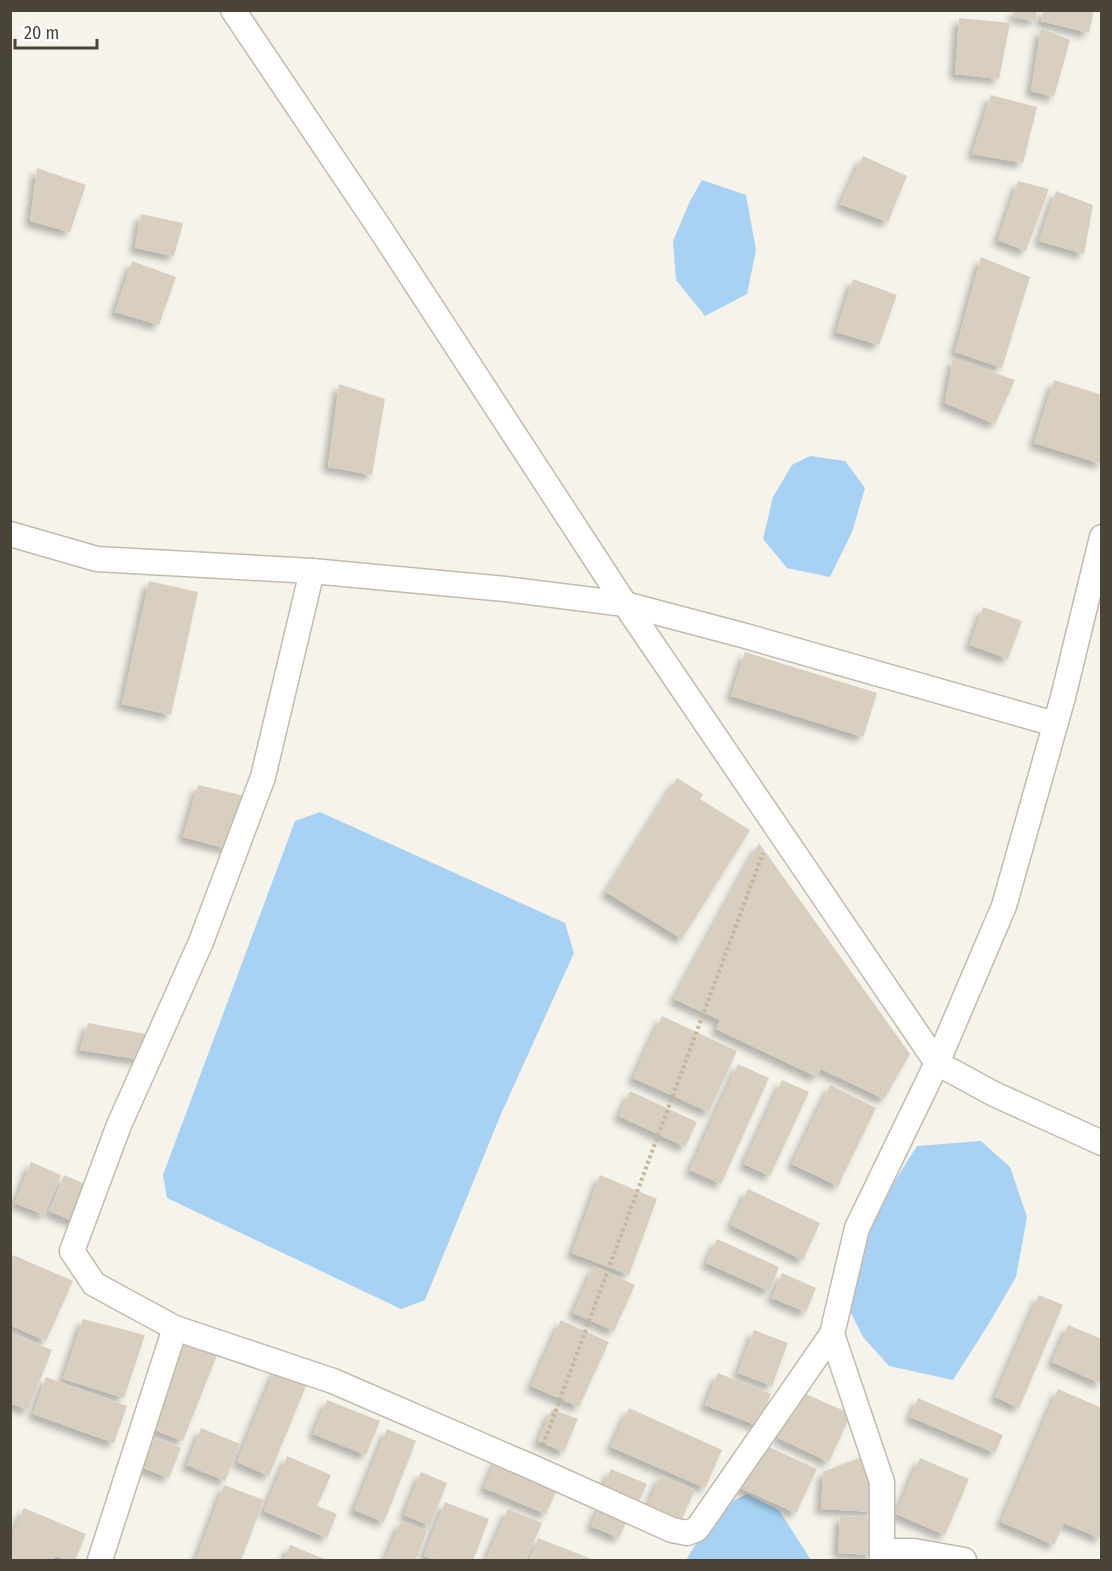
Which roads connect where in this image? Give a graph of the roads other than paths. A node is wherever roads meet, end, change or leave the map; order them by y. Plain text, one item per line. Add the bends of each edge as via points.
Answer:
1 (233, 10) edge
2 (10, 534) edge
3 (1101, 537) edge
4 (312, 571) junction
5 (625, 604) junction
6 (1055, 724) junction
7 (937, 1063) junction
8 (1101, 1143) edge
9 (175, 1328) junction
10 (832, 1334) junction
11 (882, 1556) edge
12 (100, 1560) edge
13 (964, 1560) edge

1 - 5 street
2 - 4 street via 97,559
3 - 6 street
4 - 5 street
4 - 9 street via 263,777 201,942 119,1125 72,1251 94,1284
5 - 6 street
5 - 7 street
6 - 7 street via 1004,906
7 - 8 street
7 - 10 street via 857,1228
9 - 10 street via 333,1381 672,1530 687,1533 697,1529
9 - 12 street
10 - 11 street via 882,1482
11 - 13 street via 914,1551

